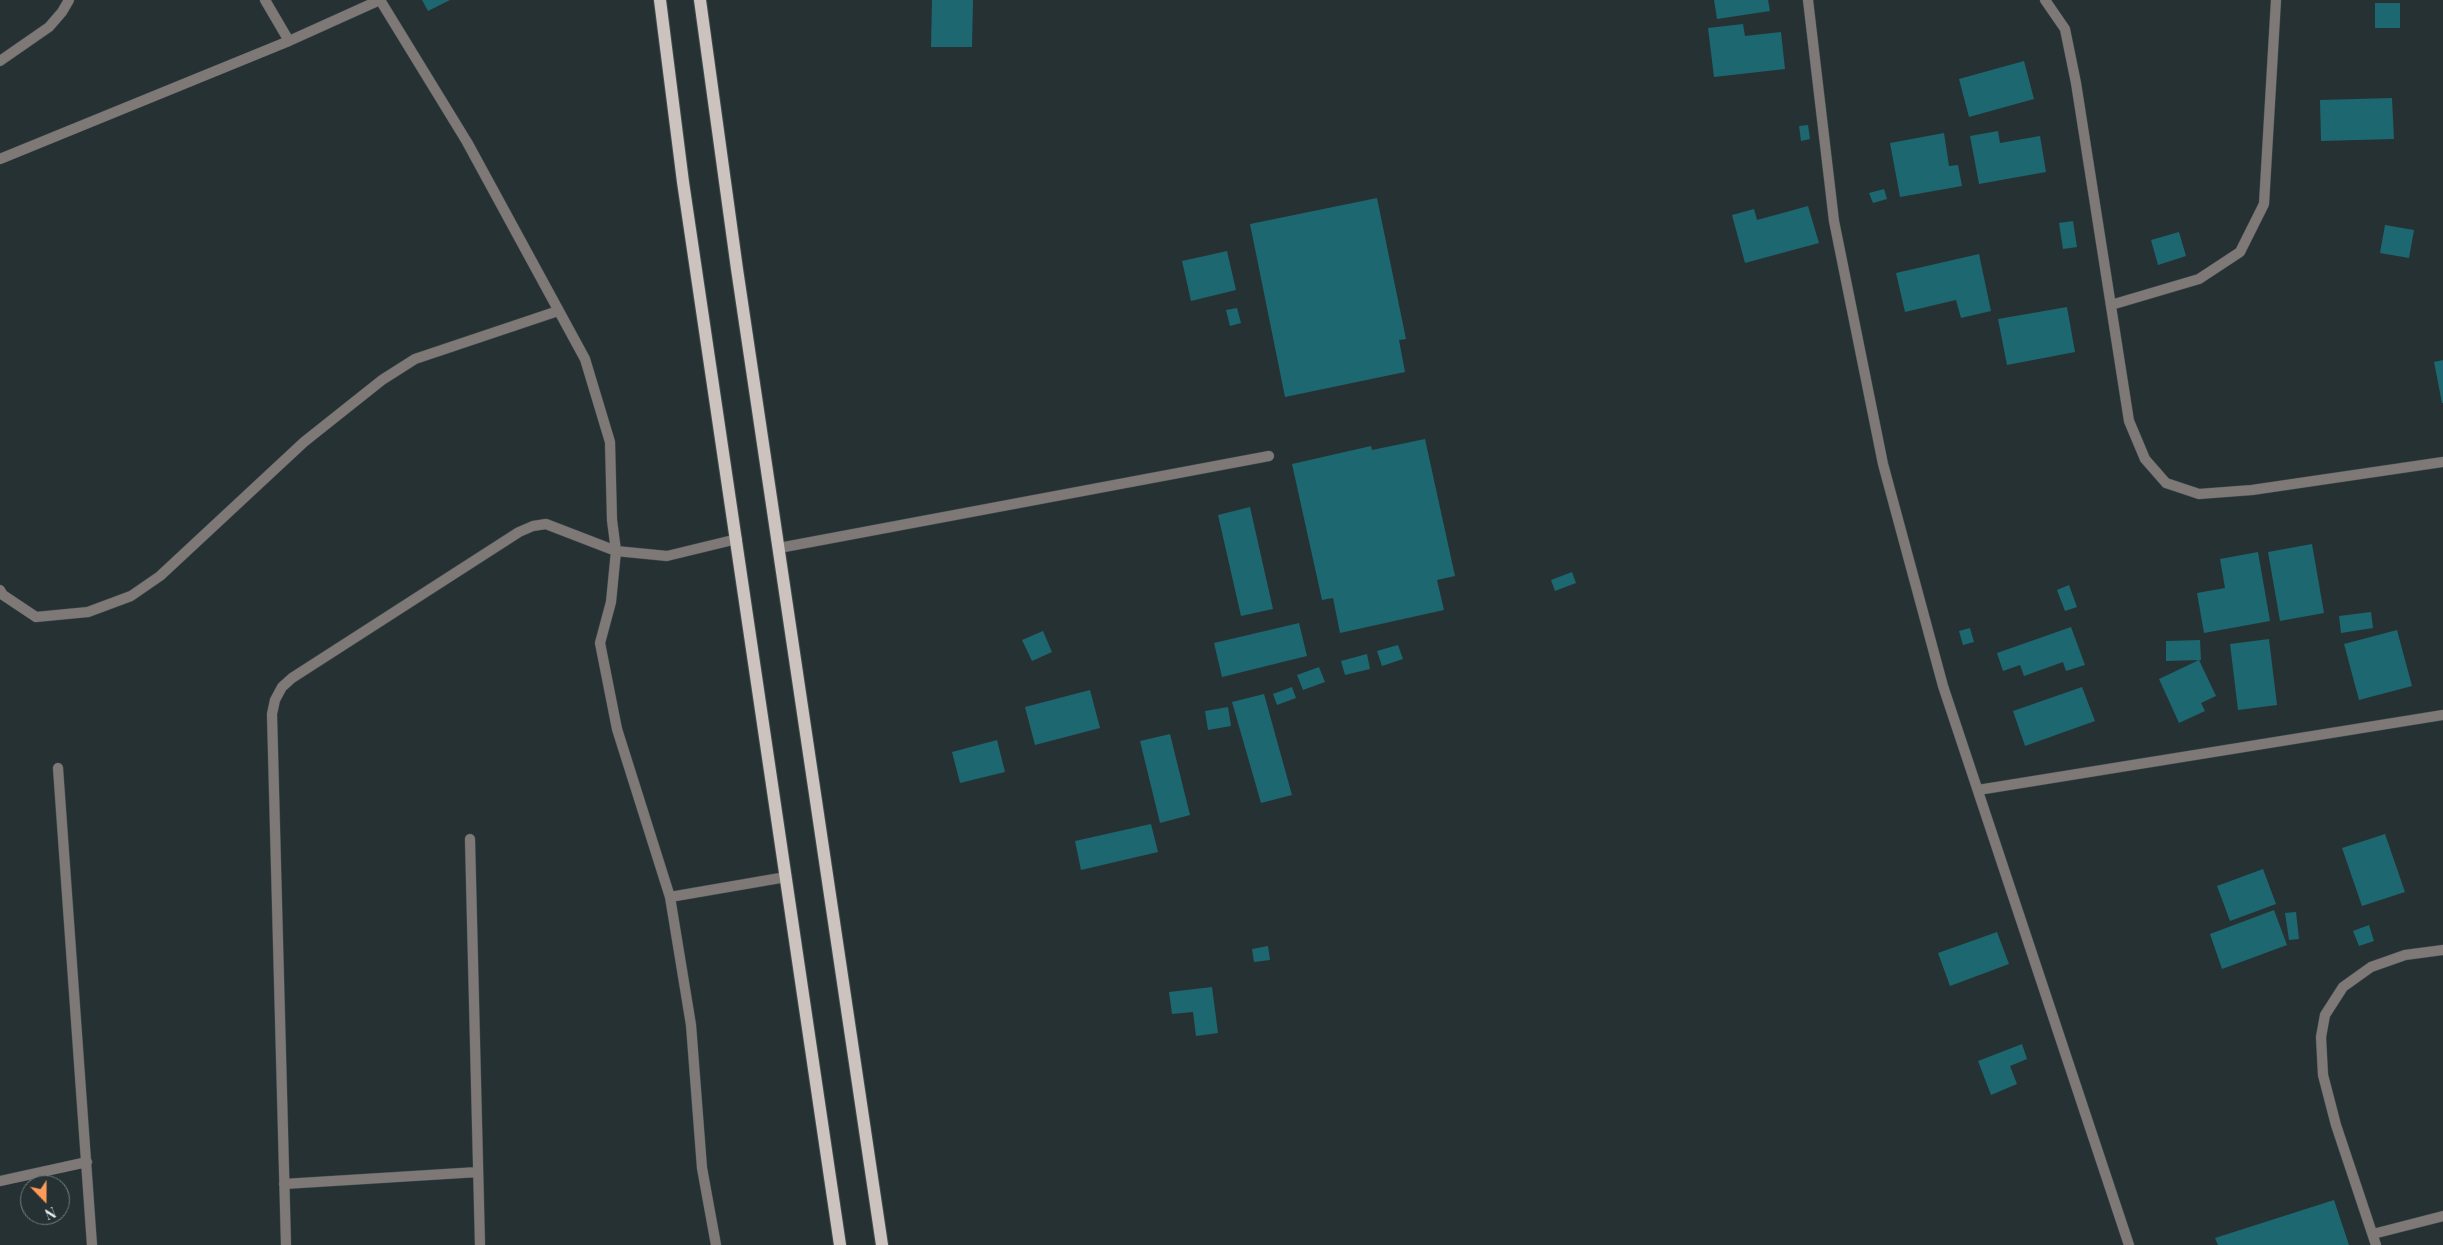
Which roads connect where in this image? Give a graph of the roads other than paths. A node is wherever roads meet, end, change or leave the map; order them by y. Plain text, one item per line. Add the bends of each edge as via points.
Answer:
1 (70, 0) edge
2 (265, 0) edge
3 (380, 0) edge
4 (660, 0) edge
5 (700, 0) edge
6 (1808, 0) edge
7 (2045, 0) edge
8 (2276, 0) edge
9 (289, 40) junction
10 (0, 61) edge
11 (0, 159) edge
12 (2111, 305) junction
13 (558, 311) junction
14 (1269, 456) dead end
15 (2443, 462) edge
16 (737, 539) junction
17 (779, 548) junction
18 (616, 550) junction
19 (0, 590) edge
20 (2443, 715) edge
21 (58, 768) dead end
22 (1978, 790) junction
23 (470, 839) dead end
24 (786, 877) junction
25 (670, 897) junction
26 (2443, 950) edge
27 (87, 1162) junction
28 (478, 1172) junction
29 (0, 1181) edge
30 (284, 1184) junction
31 (2443, 1216) edge
32 (2372, 1234) junction
33 (92, 1245) edge
34 (286, 1245) edge
35 (480, 1245) edge
36 (716, 1245) edge
37 (840, 1245) edge
38 (882, 1245) edge
39 (2129, 1245) edge
40 (2376, 1245) edge

1 - 10 street via 49,26
2 - 9 street
3 - 9 street
3 - 13 street via 467,142
4 - 16 main road via 683,182
5 - 17 main road
6 - 22 street via 1834,221 1883,464 1943,686
7 - 12 street via 2064,29 2076,83
8 - 12 street via 2264,204 2240,252 2199,279
9 - 11 street
12 - 15 street via 2129,421 2144,459 2166,483 2199,494 2252,490
13 - 18 street via 585,359 610,442
13 - 19 street via 415,360 382,380 304,442 160,576 131,596 88,612 36,617
14 - 17 street
16 - 18 street via 667,556
16 - 24 main road
17 - 38 main road
18 - 25 street via 611,602 600,643 617,729
18 - 30 street via 546,524 533,526 292,678 279,694 272,714
20 - 22 street
21 - 27 street
22 - 39 street
23 - 28 street
24 - 25 street
24 - 37 main road
25 - 36 street via 691,1025 702,1168
26 - 32 street via 2405,955 2371,967 2344,987 2325,1015 2321,1037 2323,1075
27 - 29 street
27 - 33 street
28 - 30 street
28 - 35 street
30 - 34 street
31 - 32 street
32 - 40 street

